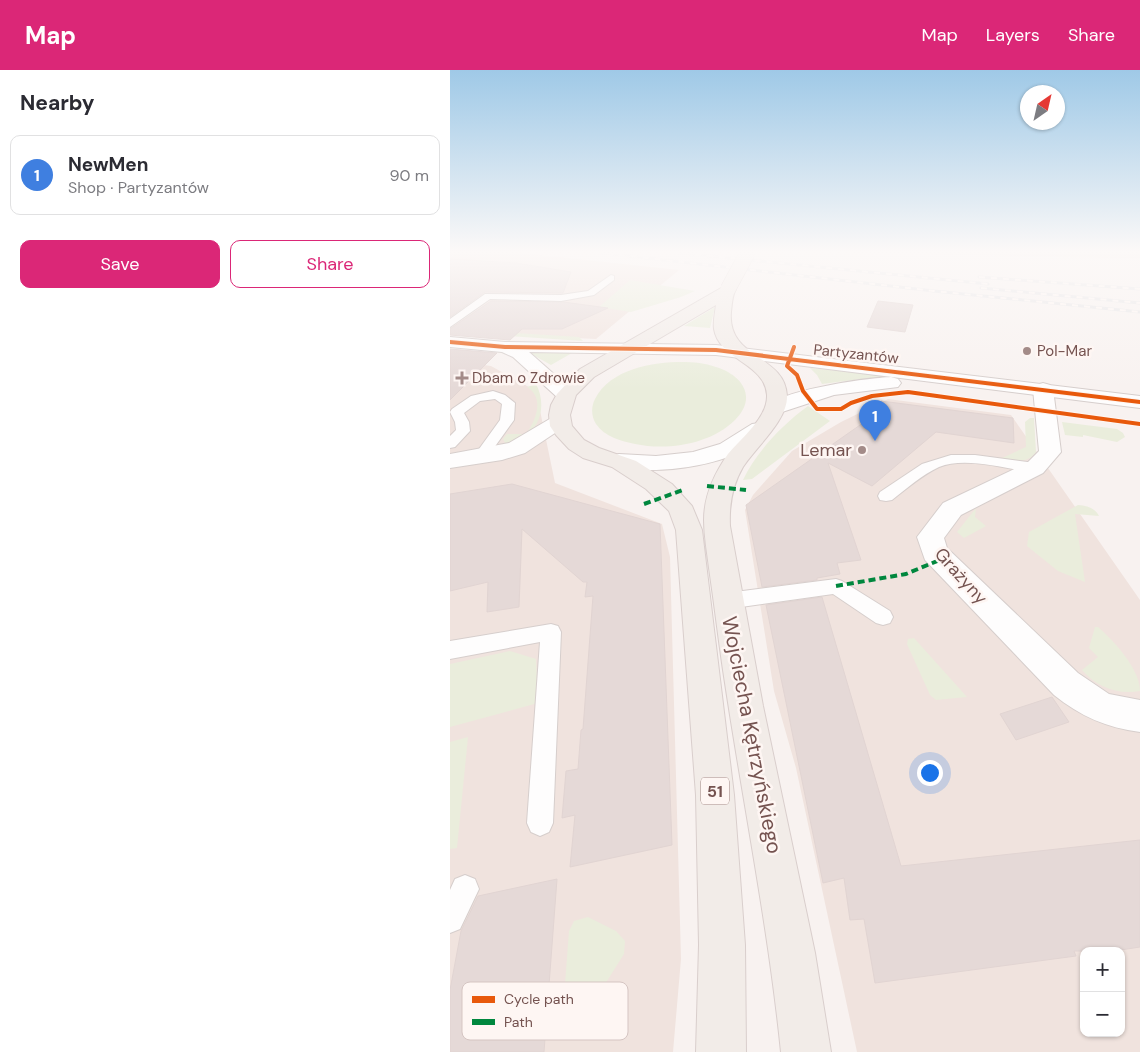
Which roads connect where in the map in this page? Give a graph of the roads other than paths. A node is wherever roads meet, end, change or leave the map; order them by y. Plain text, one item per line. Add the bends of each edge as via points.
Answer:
1 (485, 298) edge
2 (716, 298) edge
3 (726, 298) edge
4 (450, 324) edge
5 (450, 342) edge
6 (505, 346) junction
7 (631, 348) junction
8 (744, 354) junction
9 (965, 380) junction
10 (1043, 389) junction
11 (565, 394) junction
12 (1140, 402) edge
13 (768, 419) junction
14 (560, 421) junction
15 (450, 444) edge
16 (481, 456) junction
17 (450, 461) edge
18 (619, 462) junction
19 (1035, 468) junction
20 (886, 496) dead end
21 (727, 601) junction
22 (884, 616) dead end
23 (450, 650) edge
24 (1140, 716) edge
25 (540, 823) dead end
26 (466, 889) dead end
27 (450, 919) edge
28 (721, 1052) edge
29 (806, 1052) edge

1 - 4 lane
2 - 7 main road
3 - 8 main road via 722,327 729,341
5 - 6 street
6 - 7 street
6 - 11 street via 519,353
7 - 8 street, Partyzantów via 688,348
7 - 11 main road via 587,373
8 - 9 street, Partyzantów
8 - 13 main road via 770,377 775,386
9 - 10 street, Partyzantów
9 - 13 street, Partyzantów via 858,385 812,394
10 - 12 street, Partyzantów
10 - 19 street, Grażyny via 1050,452
11 - 14 main road
13 - 18 street, Partyzantów via 733,447 698,459 658,464
13 - 21 main road, Wojciecha Kętrzyńskiego via 724,480 717,511
14 - 16 street via 517,448
14 - 18 main road, 51 via 579,446
15 - 16 lane via 463,431 457,412 464,404 482,397 498,396 509,403 507,420
16 - 17 street
18 - 28 main road, Wojciecha Kętrzyńskiego / 51 via 669,495 682,512 689,530 715,795 722,945
19 - 20 lane via 943,460
19 - 24 street, Grażyny via 952,509 930,537 935,553 1083,698 1113,713
21 - 22 lane via 836,586
21 - 29 main road, Wojciecha Kętrzyńskiego via 793,948
23 - 25 lane via 551,632
26 - 27 lane

